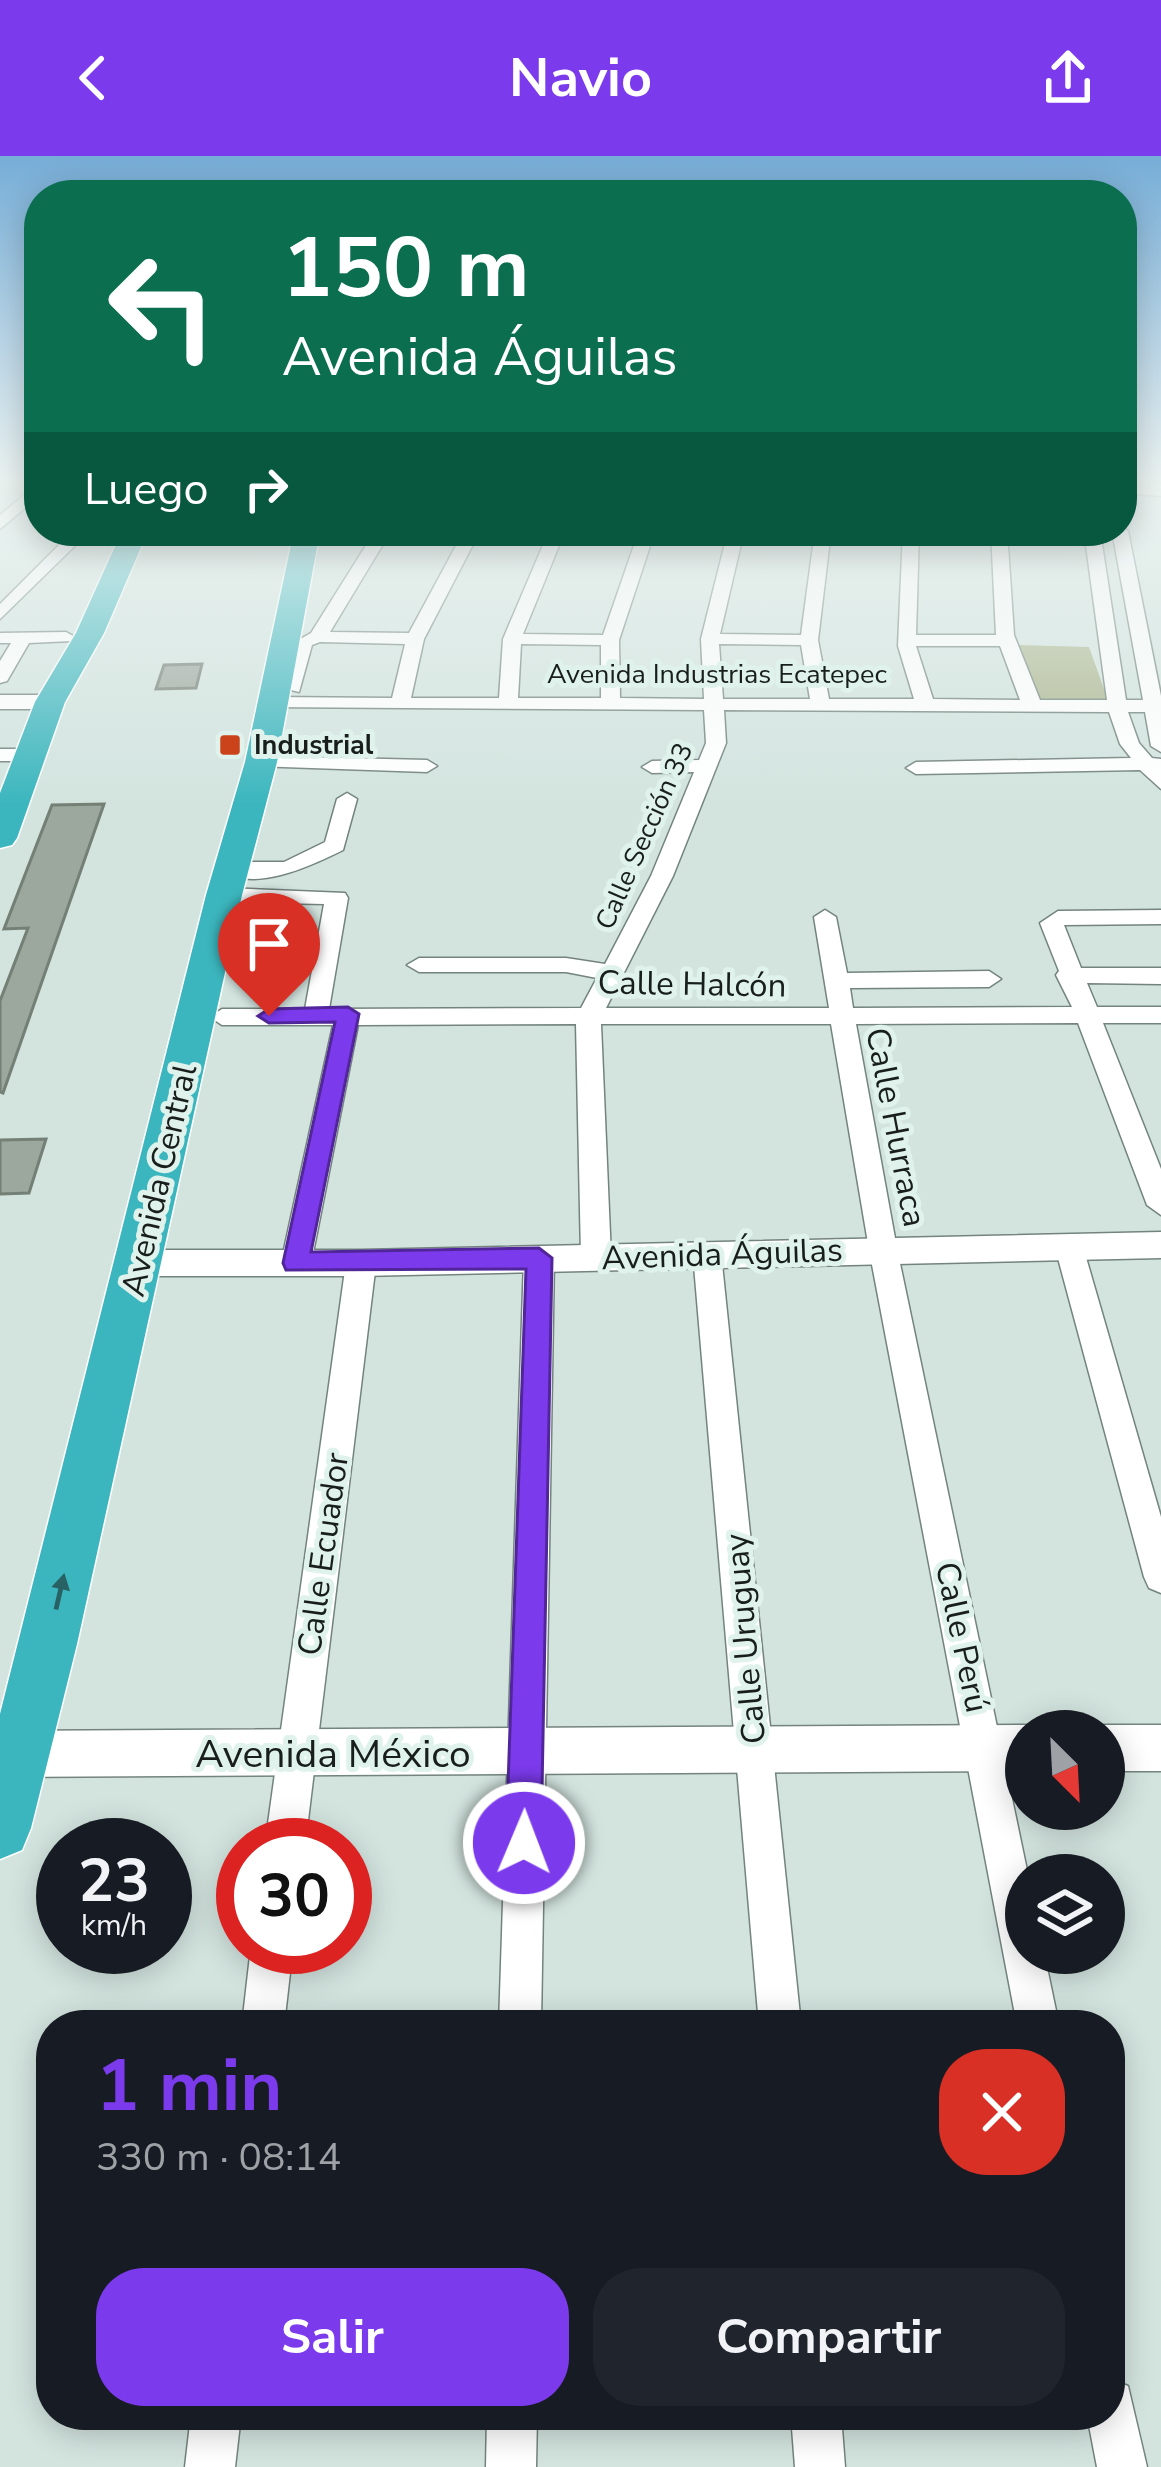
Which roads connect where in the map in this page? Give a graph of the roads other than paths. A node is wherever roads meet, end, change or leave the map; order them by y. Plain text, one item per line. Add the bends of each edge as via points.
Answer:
1 (26, 588) edge
2 (110, 588) edge
3 (299, 588) edge
4 (348, 588) edge
5 (442, 588) edge
6 (533, 588) edge
7 (628, 588) edge
8 (722, 588) edge
9 (816, 588) edge
10 (909, 588) edge
11 (1003, 588) edge
12 (1102, 588) edge
13 (1129, 588) edge
14 (0, 614) edge
15 (318, 637) junction
16 (0, 638) edge
17 (23, 638) junction
18 (66, 638) dead end
19 (415, 639) junction
20 (512, 639) junction
21 (710, 639) junction
22 (610, 640) junction
23 (809, 640) junction
24 (907, 640) junction
25 (1111, 640) junction
26 (1006, 641) junction
27 (1138, 641) junction
28 (1161, 641) edge
29 (0, 677) edge
30 (282, 696) junction
31 (0, 702) edge
32 (50, 702) junction
33 (400, 704) junction
34 (508, 704) junction
35 (611, 704) junction
36 (716, 704) junction
37 (820, 705) junction
38 (925, 705) junction
39 (1032, 705) junction
40 (1118, 706) junction
41 (1155, 706) edge
42 (1161, 746) edge
43 (13, 755) edge
44 (260, 763) junction
45 (1152, 764) edge
46 (427, 766) dead end
47 (704, 766) junction
48 (652, 767) dead end
49 (916, 768) dead end
50 (1161, 783) edge
51 (347, 799) dead end
52 (0, 838) edge
53 (228, 882) junction
54 (825, 917) dead end
55 (1161, 917) edge
56 (419, 965) dead end
57 (610, 972) junction
58 (1069, 975) junction
59 (1161, 976) edge
60 (989, 979) dead end
61 (836, 981) junction
62 (348, 1014) junction
63 (590, 1014) junction
64 (316, 1015) junction
65 (1084, 1015) junction
66 (1161, 1015) edge
67 (222, 1017) dead end
68 (840, 1018) junction
69 (1161, 1205) edge
70 (1161, 1245) edge
71 (1069, 1247) junction
72 (884, 1249) junction
73 (707, 1254) junction
74 (596, 1257) junction
75 (539, 1258) junction
76 (140, 1263) junction
77 (296, 1263) junction
78 (361, 1263) junction
79 (1161, 1577) edge
80 (48, 1644) junction
81 (0, 1688) edge
82 (1005, 1745) edge
83 (1125, 1748) edge
84 (1161, 1748) edge
85 (754, 1749) junction
86 (1005, 1749) edge
87 (525, 1752) junction
88 (296, 1753) junction
89 (8, 1754) edge
90 (288, 1818) edge
91 (0, 1828) edge
92 (1016, 1830) edge
93 (269, 1974) edge
94 (265, 2010) edge
95 (520, 2010) edge
96 (779, 2010) edge
97 (1037, 2010) edge
98 (214, 2430) edge
99 (512, 2430) edge
100 (817, 2430) edge
101 (1115, 2430) edge
102 (210, 2467) edge
103 (511, 2467) edge
104 (820, 2467) edge
105 (1122, 2467) edge

1 - 14 street
2 - 32 highway
3 - 30 highway, Avenida Central
4 - 15 street
5 - 19 street
6 - 20 street
7 - 22 street
8 - 21 street, Calle Sección 33
9 - 23 street
10 - 24 street
11 - 26 street
12 - 25 street
13 - 27 street
15 - 19 street
15 - 30 street via 304,642
16 - 17 street
17 - 18 street
17 - 29 street
19 - 33 street
20 - 22 street
20 - 34 street
21 - 23 street
21 - 36 street, Calle Sección 33
22 - 35 street
23 - 37 street
24 - 26 street
24 - 38 street
25 - 27 street
25 - 40 street
26 - 39 street
27 - 28 street
27 - 41 street
30 - 33 street, Avenida Industrias Ecatepec
30 - 44 highway, Avenida Central
31 - 32 street
32 - 43 highway
33 - 34 street, Avenida Industrias Ecatepec
34 - 35 street, Avenida Industrias Ecatepec
35 - 36 street, Avenida Industrias Ecatepec
36 - 37 street, Avenida Industrias Ecatepec
36 - 47 street, Calle Sección 33 via 717,735
37 - 38 street, Avenida Industrias Ecatepec
38 - 39 street, Avenida Industrias Ecatepec
39 - 40 street, Avenida Industrias Ecatepec
40 - 41 street, Avenida Industrias Ecatepec
40 - 45 street via 1126,736
41 - 42 street
43 - 52 highway
44 - 46 street
44 - 53 highway, Avenida Central
45 - 49 street
45 - 50 street
47 - 48 street
47 - 57 street, Calle Sección 33 via 662,876
51 - 53 street via 335,845 288,869
53 - 64 street via 337,898
53 - 76 highway, Avenida Central
54 - 61 street, Calle Hurraca
55 - 58 street via 1053,920
56 - 57 street
57 - 63 street, Calle Sección 33
58 - 59 street
58 - 65 street
60 - 61 street
61 - 68 street, Calle Hurraca
62 - 63 street, Calle Halcón
62 - 64 street, Calle Halcón
62 - 77 street
63 - 68 street, Calle Halcón
63 - 74 street
64 - 67 street, Calle Halcón
65 - 66 street, Calle Halcón
65 - 68 street, Calle Halcón
65 - 69 street
68 - 72 street, Calle Hurraca
70 - 71 street, Avenida Águilas
71 - 72 street, Avenida Águilas
71 - 79 street
72 - 73 street, Avenida Águilas
72 - 82 street, Calle Perú
73 - 74 street, Avenida Águilas
73 - 85 street, Calle Uruguay
74 - 75 street, Avenida Águilas
75 - 78 street, Avenida Águilas
75 - 87 street
76 - 77 street, Avenida Águilas
80 -> 76 highway, Avenida Central
77 - 78 street, Avenida Águilas
78 - 88 street, Calle Ecuador
80 - 81 highway
80 - 89 highway, Avenida Central
83 - 84 street
85 - 86 street, Avenida México
85 - 87 street, Avenida México
85 - 96 street, Calle Uruguay
87 - 88 street, Avenida México
87 - 95 street
88 - 89 street, Avenida México
88 - 90 street, Calle Ecuador
89 - 91 highway, Avenida Central
92 - 97 street, Calle Perú
93 - 94 street
98 - 102 street
99 - 103 street
100 - 104 street
101 - 105 street

